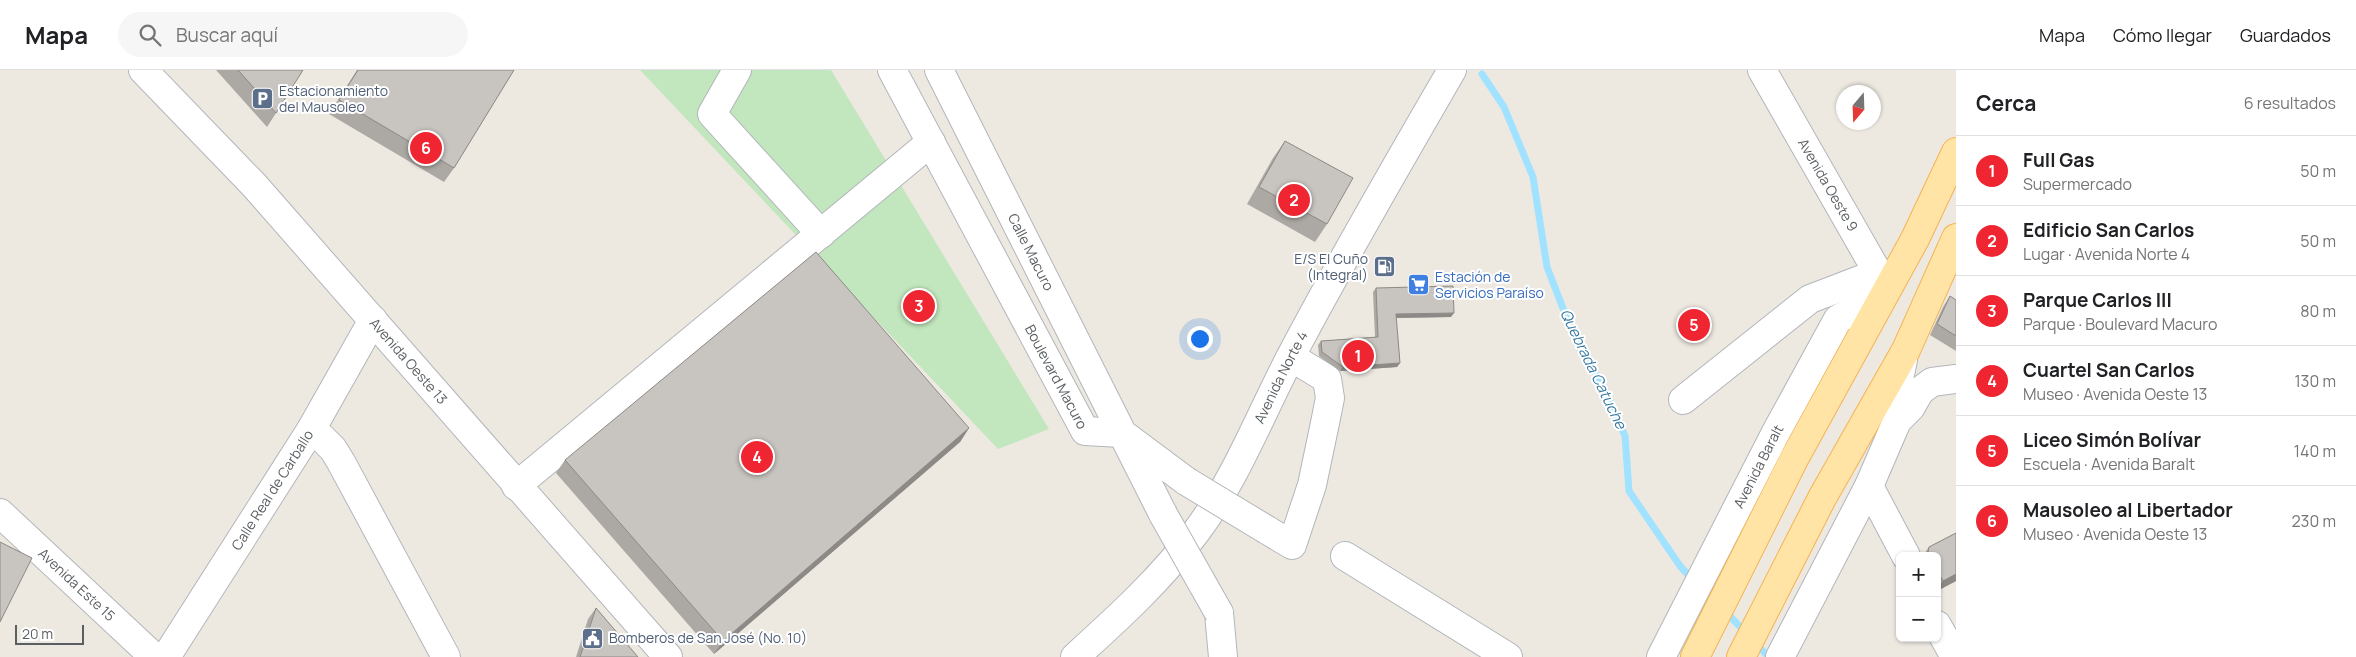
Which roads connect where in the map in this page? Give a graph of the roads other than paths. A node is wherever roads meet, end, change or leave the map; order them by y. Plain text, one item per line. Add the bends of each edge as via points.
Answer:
1 (143, 70) edge
2 (738, 70) edge
3 (892, 70) edge
4 (939, 70) edge
5 (1452, 70) edge
6 (1762, 70) edge
7 (931, 142) junction
8 (1956, 152) edge
9 (821, 234) junction
10 (1956, 238) edge
11 (1878, 273) junction
12 (1879, 304) junction
13 (373, 320) junction
14 (1906, 350) junction
15 (1291, 357) junction
16 (1956, 379) edge
17 (1682, 400) dead end
18 (1898, 421) junction
19 (312, 428) junction
20 (1121, 433) junction
21 (516, 486) junction
22 (1869, 486) junction
23 (0, 513) edge
24 (1904, 552) edge
25 (1345, 556) dead end
26 (1941, 632) edge
27 (154, 657) edge
28 (166, 657) edge
29 (446, 657) edge
30 (668, 657) edge
31 (1076, 657) edge
32 (1223, 657) edge
33 (1508, 657) edge
34 (1661, 657) edge
35 (1695, 657) edge
36 (1741, 657) edge
37 (1780, 657) edge
38 (1955, 657) edge

1 - 13 street, Avenida Oeste 13 via 254,185
2 - 9 street via 712,114
3 - 7 street, Boulevard Macuro
4 - 20 street, Calle Macuro
5 - 15 street, Avenida Norte 4
6 - 11 street, Avenida Oeste 9
7 - 9 street
7 - 20 street, Boulevard Macuro via 1085,431
8 - 12 main road, Avenida Baralt via 1915,239
9 - 21 street
10 - 14 main road
11 - 12 street, Avenida Oeste 9
11 - 17 street via 1810,299
12 - 34 street, Avenida Baralt via 1859,308 1838,319
12 - 35 main road, Avenida Baralt via 1794,459
13 - 19 street, Calle Real de Carballo
13 - 21 street, Avenida Oeste 13
14 - 18 street via 1894,404
14 - 36 main road via 1822,498
15 - 20 street, bridge via 1327,379 1330,398 1312,485 1292,545 1186,481
15 - 31 street, Avenida Norte 4 via 1243,452 1196,533 1145,592
16 - 18 street via 1932,382 1920,391
18 - 22 street
19 - 28 street, Calle Real de Carballo
19 - 29 street via 341,462
20 - 32 street, bridge via 1219,613
21 - 30 street, Avenida Oeste 13
22 - 24 street
22 - 37 street
23 - 27 street, Avenida Este 15
25 - 33 street
26 - 38 street

